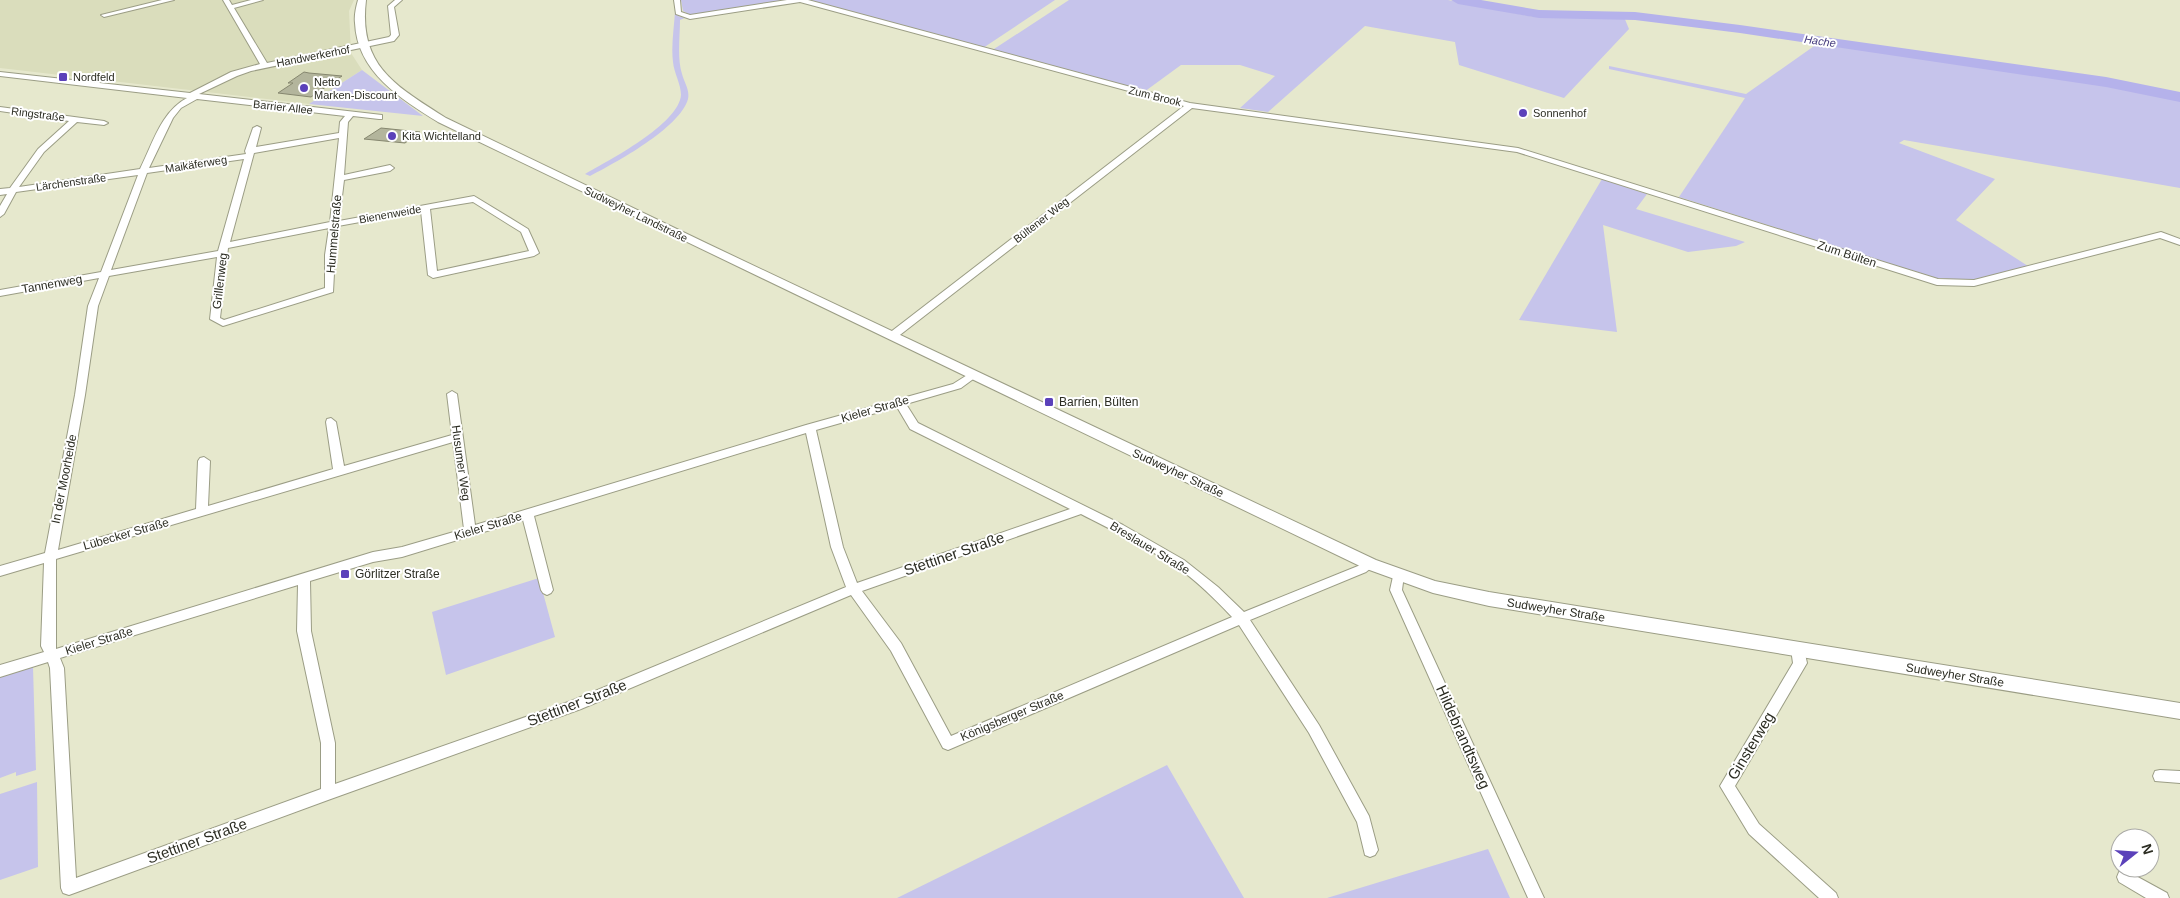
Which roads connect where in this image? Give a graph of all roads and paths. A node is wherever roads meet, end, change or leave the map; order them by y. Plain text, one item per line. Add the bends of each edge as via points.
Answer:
1 (171, 0) edge
2 (260, 0) edge
3 (362, 0) edge
4 (399, 0) edge
5 (677, 0) edge
6 (800, 0) edge
7 (228, 3) edge
8 (104, 15) dead end
9 (362, 46) junction
10 (264, 65) junction
11 (0, 74) edge
12 (191, 96) junction
13 (1190, 105) junction
14 (0, 109) edge
15 (350, 115) junction
16 (378, 117) dead end
17 (76, 119) junction
18 (104, 123) dead end
19 (257, 128) dead end
20 (343, 135) junction
21 (1518, 150) joint
22 (249, 153) junction
23 (390, 168) dead end
24 (143, 172) junction
25 (340, 178) junction
26 (12, 190) junction
27 (0, 192) edge
28 (425, 207) junction
29 (0, 214) edge
30 (334, 224) junction
31 (2180, 242) edge
32 (223, 249) junction
33 (104, 274) junction
34 (330, 290) joint
35 (0, 293) edge
36 (892, 336) junction
37 (972, 375) junction
38 (452, 394) dead end
39 (899, 402) junction
40 (331, 422) dead end
41 (810, 428) junction
42 (457, 438) junction
43 (204, 462) dead end
44 (339, 471) junction
45 (1082, 509) junction
46 (202, 512) junction
47 (527, 514) junction
48 (470, 531) junction
49 (50, 557) junction
50 (1370, 564) junction
51 (0, 571) edge
52 (1398, 575) junction
53 (304, 579) junction
54 (853, 589) junction
55 (548, 590) dead end
56 (1242, 618) junction
57 (1798, 649) junction
58 (52, 655) junction
59 (0, 671) edge
60 (2180, 711) edge
61 (2160, 776) dead end
62 (2180, 777) edge
63 (328, 792) junction
64 (1370, 850) dead end
65 (2127, 878) edge
66 (69, 888) joint
67 (1536, 898) edge
68 (1830, 898) edge
69 (2161, 898) edge

1 - 8 street
2 - 7 street
3 - 9 main road, Sudweyher Landstraße via 358,29
4 - 9 street via 390,6 395,35 391,39
5 - 6 street, Zum Brook via 678,13 690,17
6 - 13 street, Zum Brook
7 - 10 street, Handwerkerhof
9 - 10 street, Handwerkerhof
9 - 36 main road, Sudweyher Landstraße via 376,70 391,85 442,120
10 - 12 street, Handwerkerhof via 234,74
11 - 12 street
12 - 15 street, Barrier Allee
12 - 24 street, In der Moorheide via 170,115
13 - 21 street, Zum Brook
13 - 36 street, Bültener Weg
14 - 17 street, Ringstraße
15 - 16 street, Barrier Allee
15 - 20 street, Hummelstraße via 344,122
17 - 18 street, Ringstraße
17 - 26 street, Ringstraße via 43,146
19 - 22 street, Grillenweg
20 - 22 street, Maikäferweg
20 - 25 street, Hummelstraße
21 - 31 street, Zum Bülten via 1937,282 1974,283 2161,235
22 - 24 street, Maikäferweg
22 - 32 street, Grillenweg
23 - 25 street, Hummelstraße
24 - 26 street, Lärchenstraße
24 - 33 street, In der Moorheide
25 - 30 street, Hummelstraße
26 - 27 street, Lärchenstraße
26 - 29 street, Ringstraße
28 - 28 street, Bienenweide via 433,275 534,253 525,231 474,199
28 - 30 street, Bienenweide
30 - 32 street, Bienenweide
30 - 34 street, Hummelstraße
32 - 33 street, Bienenweide
32 - 34 street, Grillenweg via 216,319 224,323
33 - 35 street, Tannenweg
33 - 49 street, In der Moorheide via 92,306 80,395
36 - 37 main road, Sudweyher Landstraße
37 - 39 street, Kieler Straße via 957,386
37 - 50 main road, Sudweyher Straße
38 - 42 street, Husumer Weg
39 - 41 street, Kieler Straße
39 - 45 street, Breslauer Straße via 914,426
40 - 44 street
41 - 47 street, Kieler Straße
41 - 54 street, Königsberger Straße via 837,547
42 - 44 street, Lübecker Straße
42 - 48 street, Husumer Weg
43 - 46 street
44 - 46 street, Lübecker Straße
45 - 54 street, Stettiner Straße
45 - 56 street, Breslauer Straße via 1180,563
46 - 49 street, Lübecker Straße
47 - 48 street, Kieler Straße
47 - 55 street
48 - 53 street, Kieler Straße
49 - 51 street, Lübecker Straße
49 - 58 street, In der Moorheide via 48,646
50 - 52 main road, Sudweyher Straße
50 - 56 street, Königsberger Straße
52 - 57 main road, Sudweyher Straße via 1433,587 1489,599
52 - 67 street, Hildebrandtsweg via 1396,590
53 - 58 street, Kieler Straße
53 - 63 street via 304,631 328,743
54 - 56 street, Königsberger Straße via 896,648 948,744
54 - 63 street, Stettiner Straße via 576,705
56 - 64 street, Breslauer Straße via 1314,728 1364,821
57 - 60 main road, Sudweyher Straße
57 - 68 street, Ginsterweg via 1800,663 1727,786 1754,829
58 - 59 street, Kieler Straße
58 - 66 street, In der Moorheide via 58,668
61 - 62 street
63 - 66 street, Stettiner Straße
65 - 69 street

